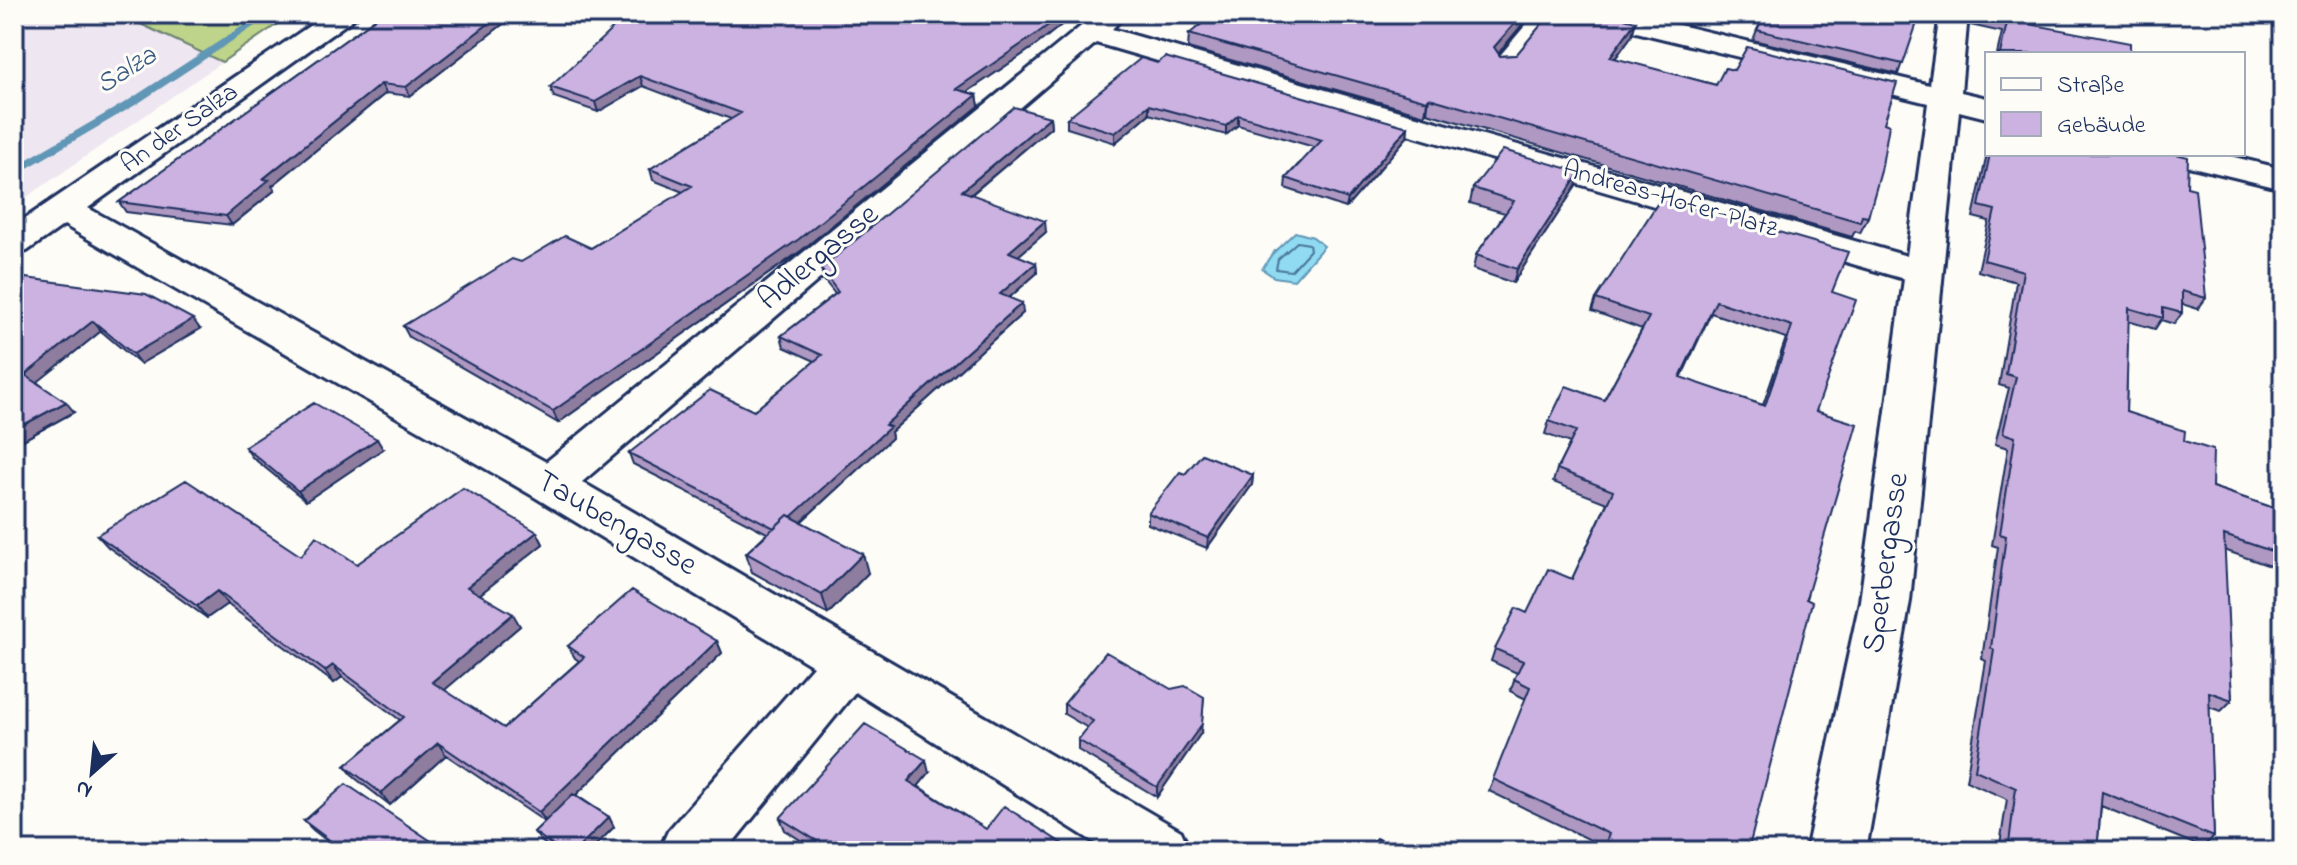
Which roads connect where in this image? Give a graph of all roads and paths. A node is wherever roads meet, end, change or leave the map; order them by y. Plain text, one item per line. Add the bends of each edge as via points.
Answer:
1 (346, 14) edge
2 (1545, 14) edge
3 (1597, 14) edge
4 (1954, 14) edge
5 (1101, 23) edge
6 (1504, 63) edge
7 (1942, 97) junction
8 (1985, 108) edge
9 (2188, 156) edge
10 (2283, 179) edge
11 (64, 210) junction
12 (14, 243) edge
13 (1924, 273) junction
14 (549, 484) junction
15 (849, 661) junction
16 (689, 851) edge
17 (1160, 851) edge
18 (1836, 851) edge

1 - 11 street, An der Salza
2 - 6 lane
3 - 7 street
4 - 7 street
5 - 13 street, Andreas-Hofer-Platz
5 - 14 street, Adlergasse
7 - 8 street
7 - 13 street
9 - 10 street
11 - 12 street, An der Salza
11 - 14 street, Taubengasse
13 - 18 street, Sperbergasse via 1885,601
14 - 15 street, Taubengasse
15 - 16 street
15 - 17 street, Taubengasse

